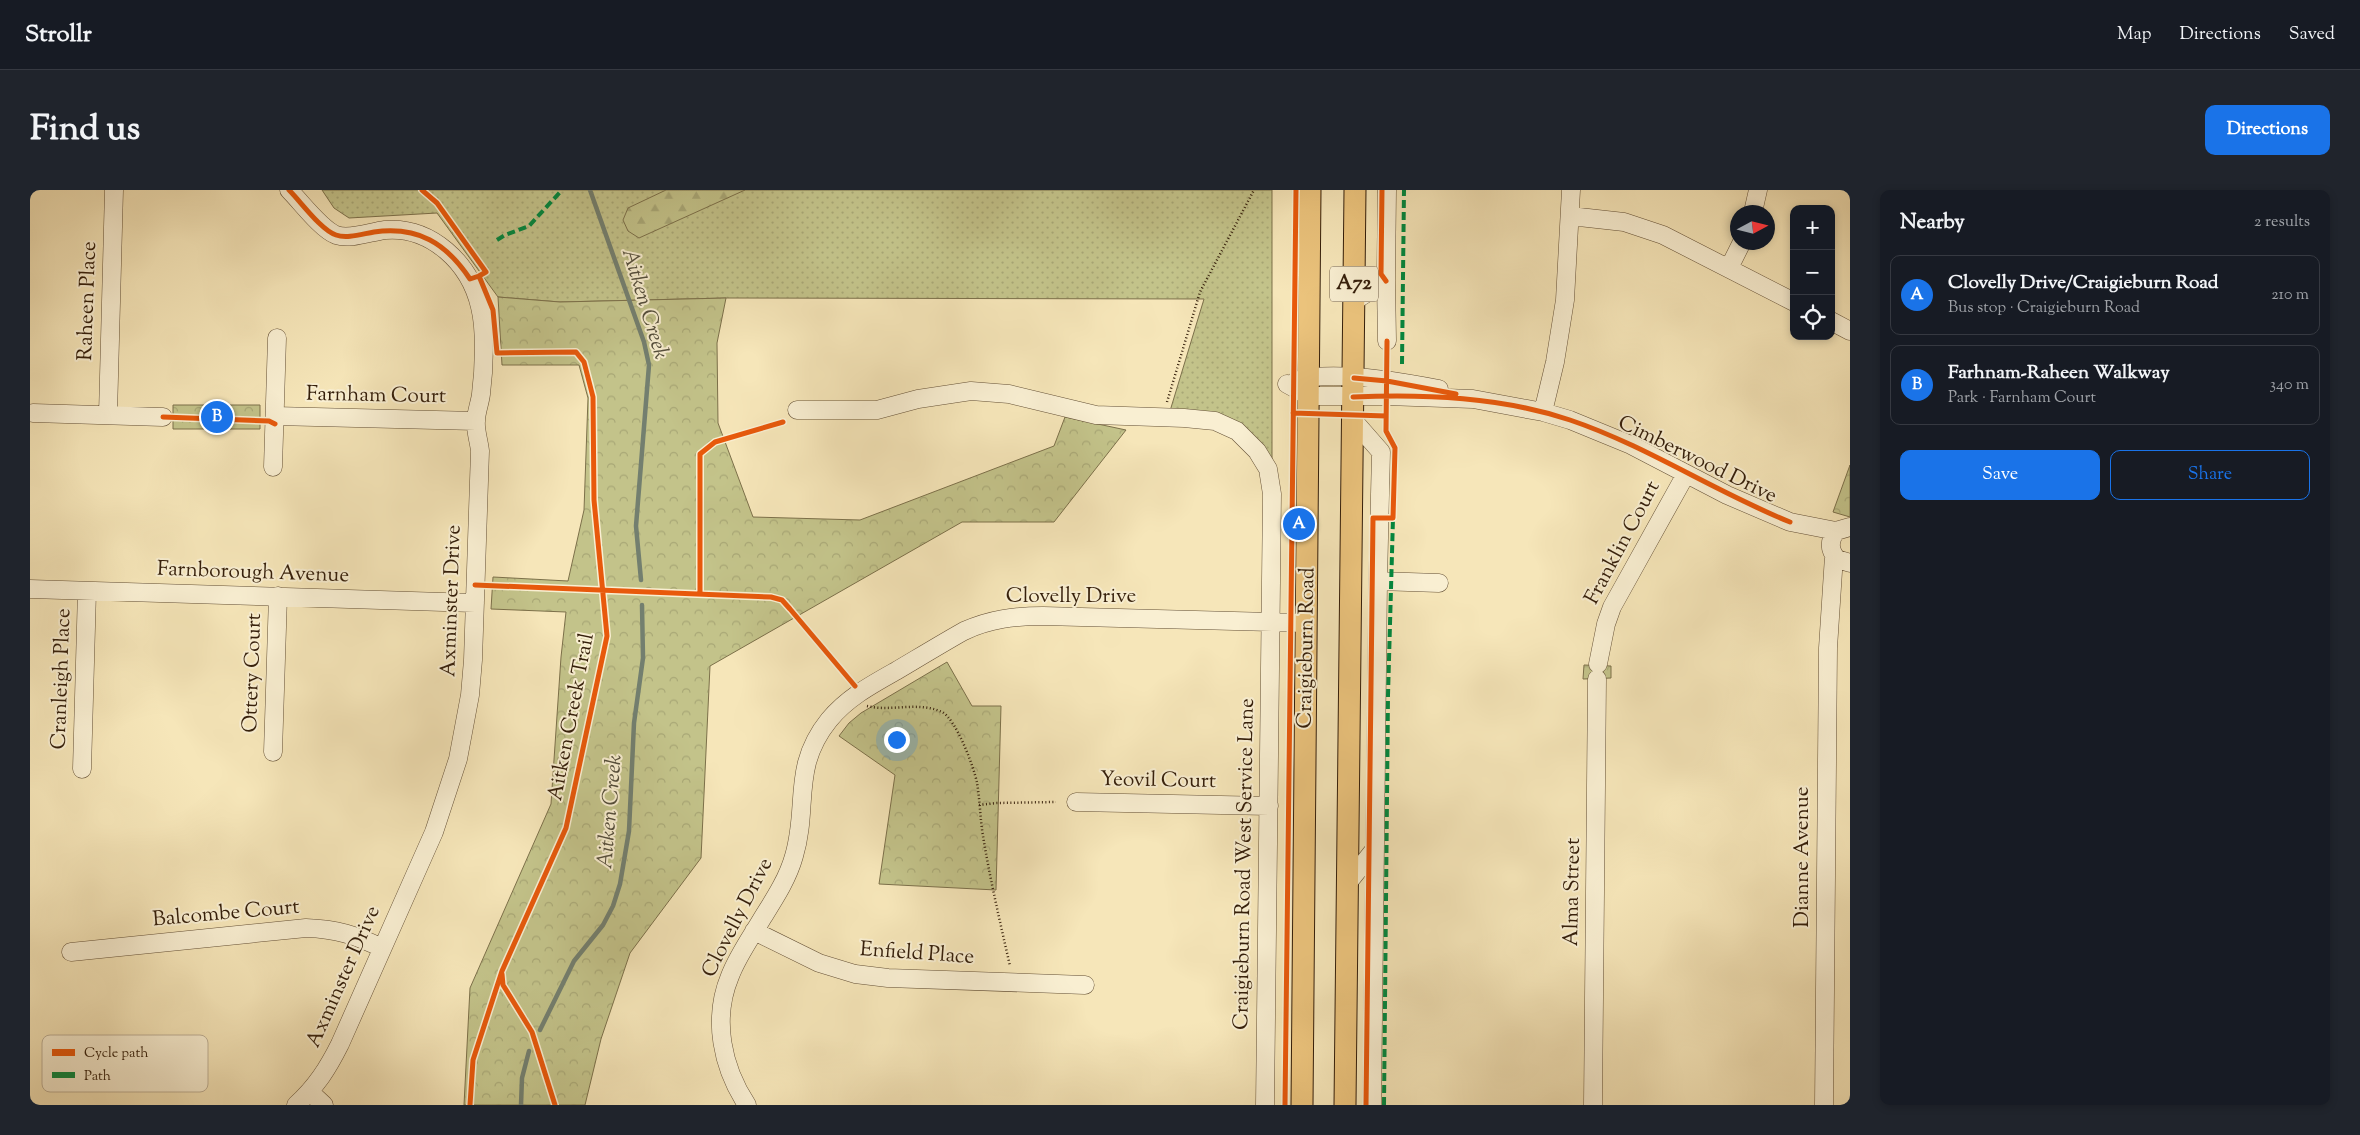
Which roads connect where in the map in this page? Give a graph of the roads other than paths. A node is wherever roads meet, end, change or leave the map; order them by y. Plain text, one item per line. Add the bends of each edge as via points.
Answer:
1 (114, 190) edge
2 (289, 190) edge
3 (1310, 190) edge
4 (1355, 190) edge
5 (1388, 190) edge
6 (1571, 190) edge
7 (1758, 190) edge
8 (1755, 205) edge
9 (1570, 216) junction
10 (1738, 250) edge
11 (1729, 268) junction
12 (1386, 280) junction
13 (1790, 300) edge
14 (1354, 301) junction
15 (1835, 323) edge
16 (1850, 331) edge
17 (277, 338) dead end
18 (1387, 341) dead end
19 (1309, 386) junction
20 (1354, 388) junction
21 (797, 410) dead end
22 (1543, 412) junction
23 (33, 413) dead end
24 (108, 414) junction
25 (275, 416) junction
26 (163, 417) dead end
27 (1353, 420) junction
28 (476, 421) junction
29 (273, 468) dead end
30 (1686, 474) junction
31 (1790, 522) junction
32 (1843, 529) edge
33 (1833, 554) junction
34 (1850, 564) edge
35 (1378, 581) junction
36 (1439, 583) dead end
37 (30, 589) edge
38 (87, 591) junction
39 (278, 596) junction
40 (475, 603) junction
41 (1832, 609) junction
42 (1271, 623) junction
43 (1307, 623) junction
44 (1598, 672) joint
45 (273, 752) dead end
46 (82, 769) dead end
47 (1076, 802) dead end
48 (1268, 806) junction
49 (1374, 850) junction
50 (1347, 884) junction
51 (754, 932) junction
52 (382, 948) junction
53 (71, 952) dead end
54 (1085, 985) dead end
55 (310, 1092) junction
56 (296, 1105) edge
57 (324, 1105) edge
58 (747, 1105) edge
59 (1265, 1105) edge
60 (1302, 1105) edge
61 (1345, 1105) edge
62 (1372, 1105) edge
63 (1593, 1105) edge
64 (1824, 1105) edge

1 - 24 street, Raheen Place
2 - 28 street, Axminster Drive via 333,234 346,236 385,230 409,232 443,248 460,265 476,293 482,318 481,392
3 - 19 main road, Craigieburn Road / A72
4 - 14 main road, Craigieburn Road / A72
5 - 12 street
6 - 9 street
7 - 8 street
9 - 11 street via 1644,228
9 - 22 street via 1562,318
10 - 11 street
11 - 13 street
12 - 14 street
12 - 18 street
14 - 20 main road, Craigieburn Road / A72
15 - 16 street
17 - 25 street
19 - 20 street, Cimberwood Drive
19 - 43 main road, Craigieburn Road / A72
20 - 22 street, Cimberwood Drive via 1386,396 1473,399
20 - 27 main road, Craigieburn Road / A72
21 - 42 street, Craigieburn Road West Service Lane via 877,410 971,391 1009,394 1096,415 1184,418 1220,424 1237,431 1257,450 1268,469 1272,494
22 - 30 street, Cimberwood Drive via 1596,430
23 - 24 street
24 - 26 street
25 - 28 street, Farnham Court
25 - 29 street
27 - 35 street via 1381,452
27 - 50 main road, Craigieburn Road / A72
28 - 40 street, Axminster Drive via 480,451
30 - 31 street, Cimberwood Drive
30 - 44 street, Franklin Court via 1612,607
31 - 32 street, Cimberwood Drive
31 - 33 street, Cimberwood Drive
32 - 33 street, Dianne Avenue via 1830,541
33 - 34 street, Cimberwood Drive
33 - 41 street, Dianne Avenue
34 - 41 street, Dianne Avenue
35 - 36 street
35 - 49 street
37 - 38 street, Farnborough Avenue
38 - 39 street, Farnborough Avenue
38 - 46 street, Cranleigh Place
39 - 40 street, Farnborough Avenue
39 - 45 street, Ottery Court
40 - 52 street, Axminster Drive via 470,695 458,759 434,832
41 - 64 street, Dianne Avenue via 1828,648
42 - 43 street, Clovelly Drive
42 - 48 street, Craigieburn Road West Service Lane
42 - 51 street, Clovelly Drive via 1008,617 964,631 858,693 829,720 813,746 803,774 794,856 782,886
43 - 60 main road, Craigieburn Road / A72
44 - 63 street, Alma Street
47 - 48 street, Yeovil Court
48 - 59 street, Craigieburn Road West Service Lane
49 - 50 street
49 - 62 street
50 - 61 main road, Craigieburn Road / A72
51 - 54 street, Enfield Place via 819,963 855,974
51 - 58 street, Clovelly Drive via 729,978 721,1020 726,1064
52 - 53 street, Balcombe Court via 353,934 306,928
52 - 55 street, Axminster Drive via 340,1044
55 - 56 street, Axminster Drive
55 - 57 street

